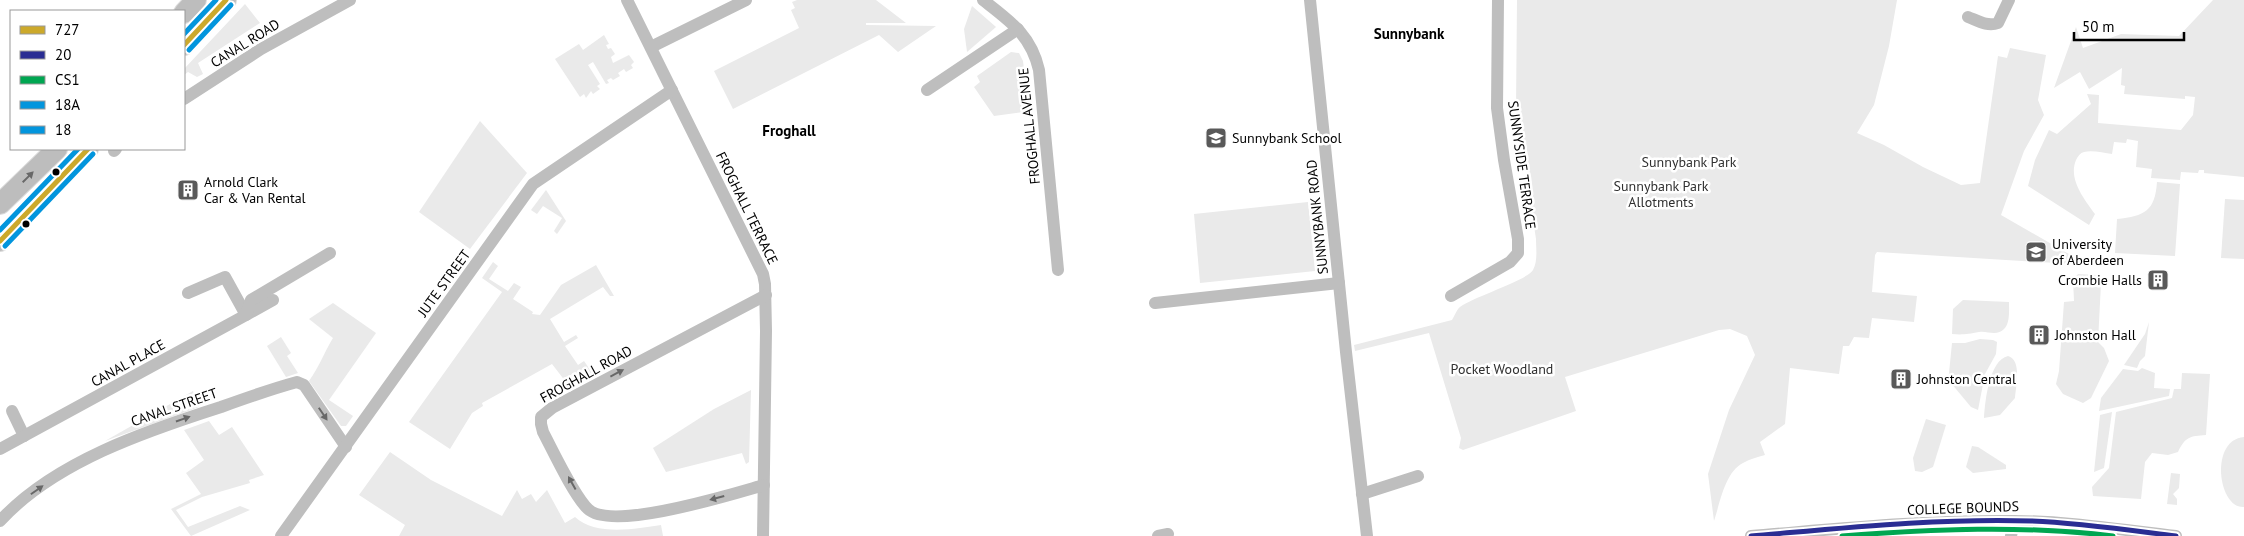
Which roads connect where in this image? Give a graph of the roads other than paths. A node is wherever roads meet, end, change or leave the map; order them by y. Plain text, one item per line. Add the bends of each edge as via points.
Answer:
1 (196, 0) edge
2 (226, 0) edge
3 (350, 0) edge
4 (627, 0) edge
5 (746, 0) edge
6 (983, 0) edge
7 (1310, 0) edge
8 (1498, 0) edge
9 (2009, 0) edge
10 (185, 13) edge
11 (1968, 18) dead end
12 (1018, 29) junction
13 (185, 44) edge
14 (651, 47) junction
15 (672, 90) junction
16 (926, 90) dead end
17 (185, 98) edge
18 (56, 150) edge
19 (87, 150) edge
20 (0, 204) edge
21 (0, 241) edge
22 (330, 252) dead end
23 (1058, 270) dead end
24 (1339, 282) junction
25 (188, 293) dead end
26 (766, 295) junction
27 (1451, 296) dead end
28 (273, 300) dead end
29 (1155, 303) dead end
30 (246, 315) junction
31 (12, 411) dead end
32 (24, 436) junction
33 (346, 447) junction
34 (0, 449) edge
35 (1418, 476) dead end
36 (764, 485) junction
37 (1362, 494) junction
38 (0, 521) edge
39 (2014, 521) junction
40 (281, 536) edge
41 (763, 536) edge
42 (1367, 536) edge
43 (1751, 536) edge
44 (2012, 536) edge
45 (2176, 536) edge

1 - 10 main road
2 - 13 main road
3 - 17 street, CANAL ROAD via 262,49
4 - 14 street, FROGHALL TERRACE
5 - 14 street
6 - 12 street, FROGHALL AVENUE
7 - 24 street, SUNNYBANK ROAD
8 - 27 street, SUNNYSIDE TERRACE via 1497,108 1518,253 1510,262
9 - 11 street via 1998,23 1987,24
12 - 16 street
12 - 23 street, FROGHALL AVENUE via 1030,44 1039,70
14 - 15 street, FROGHALL TERRACE
15 - 26 street, FROGHALL TERRACE via 763,274
15 - 33 street, JUTE STREET via 533,184
20 -> 18 main road
19 - 21 main road
22 - 30 street, CANAL PLACE via 252,300
24 - 29 street, SUNNYBANK ROAD
24 - 37 street, SUNNYBANK ROAD
25 - 30 street via 225,277
26 - 36 street, FROGHALL TERRACE
36 -> 26 street, FROGHALL ROAD via 670,509 631,515 600,515 582,502 543,432 541,417 552,408
28 - 30 street, CANAL PLACE
30 - 32 street, CANAL PLACE
31 - 32 street
32 - 34 street, CANAL PLACE
38 -> 33 street, CANAL STREET via 48,482 111,447 174,422 294,383 304,385
33 - 40 street, JUTE STREET
35 - 37 street
36 - 41 street, FROGHALL TERRACE
37 - 42 street, SUNNYBANK ROAD
39 - 43 street, COLLEGE BOUNDS via 1954,521
39 - 44 street
39 - 45 street, COLLEGE BOUNDS via 2085,525

